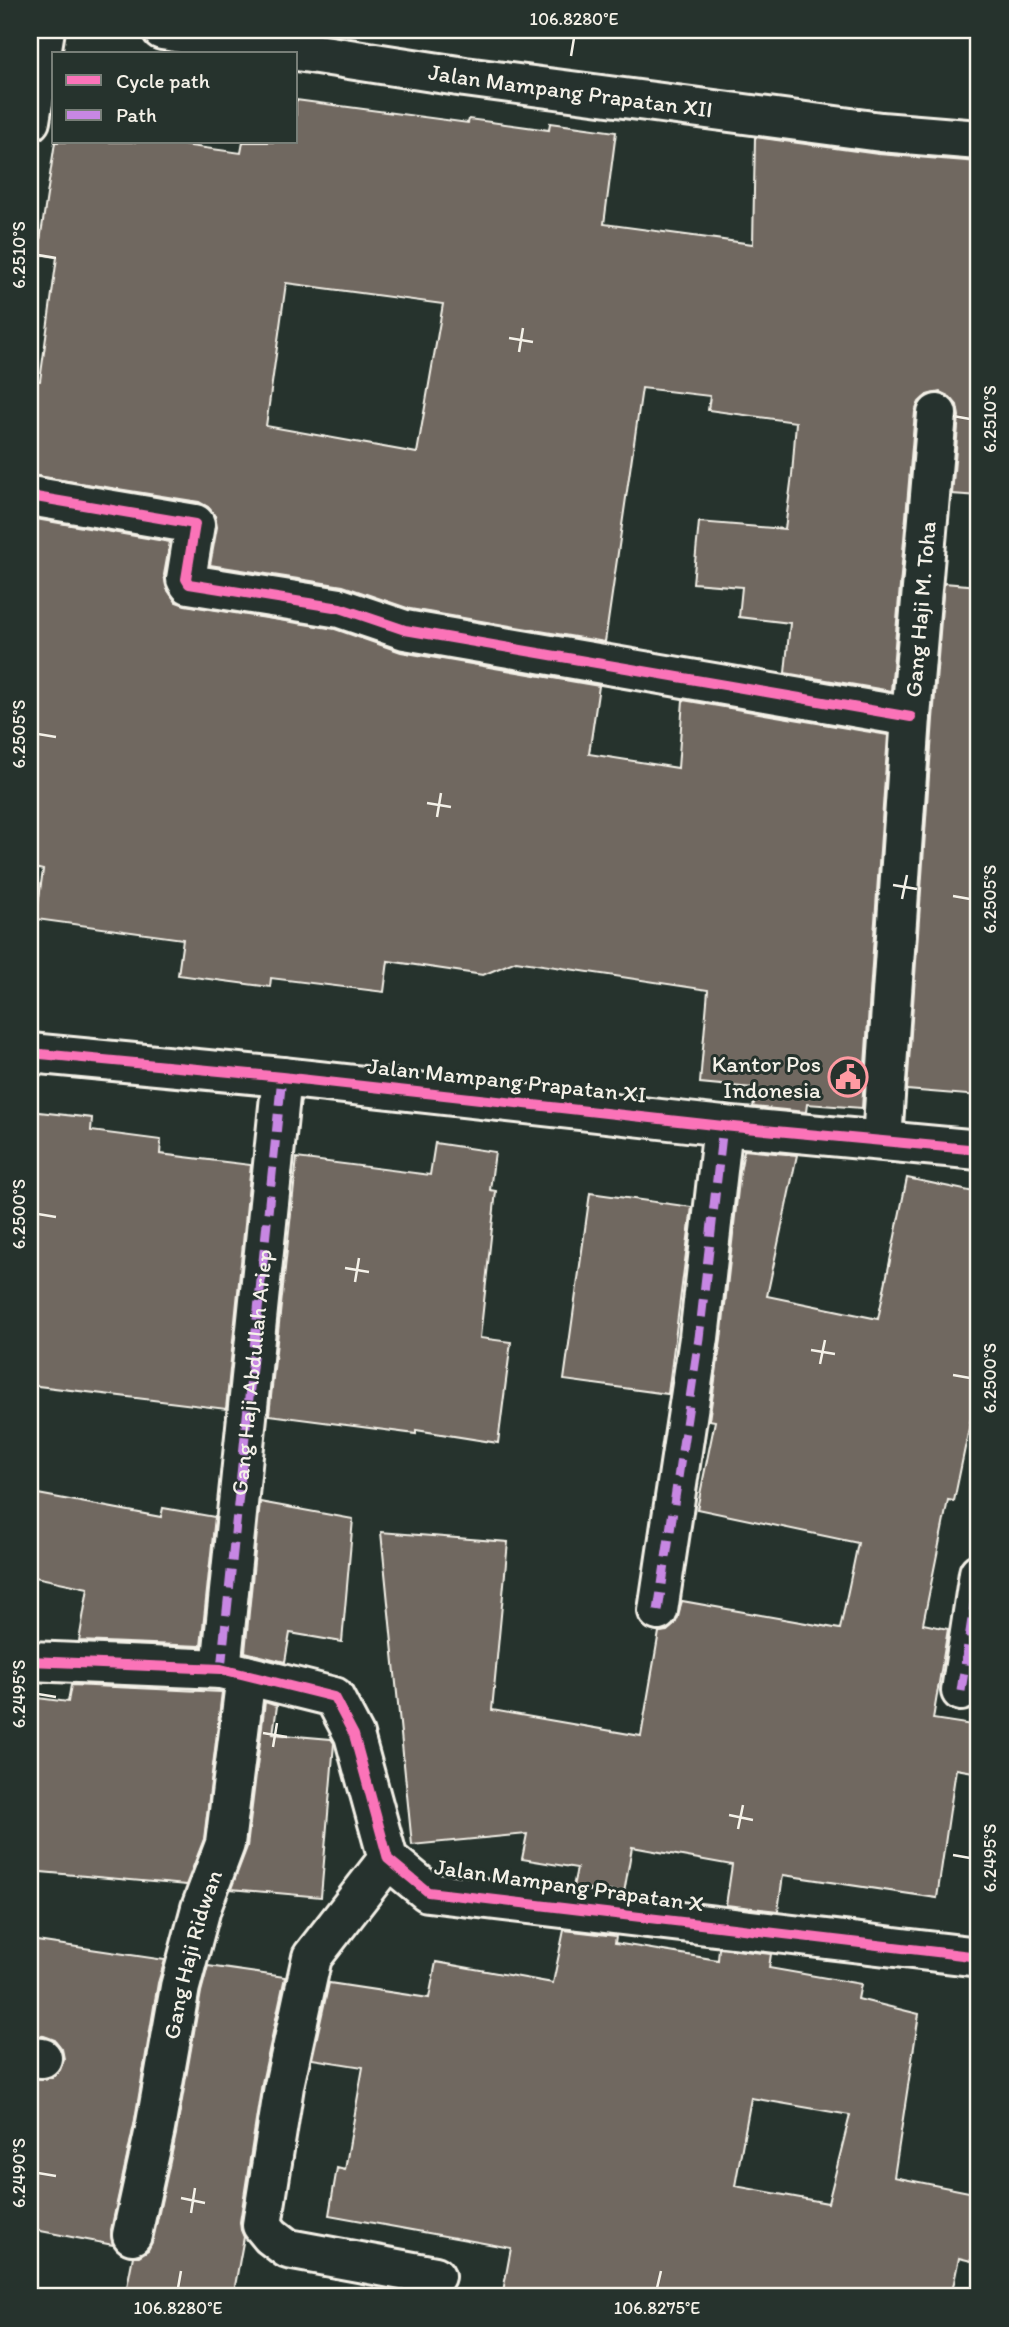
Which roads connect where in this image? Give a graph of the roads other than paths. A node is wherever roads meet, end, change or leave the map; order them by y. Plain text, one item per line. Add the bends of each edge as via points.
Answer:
1 (45, 30) edge
2 (162, 30) edge
3 (30, 121) edge
4 (979, 140) edge
5 (937, 414) dead end
6 (30, 496) edge
7 (911, 716) junction
8 (30, 1053) edge
9 (282, 1077) junction
10 (723, 1126) junction
11 (882, 1140) junction
12 (979, 1150) edge
13 (979, 1573) edge
14 (658, 1611) dead end
15 (30, 1661) edge
16 (233, 1672) junction
17 (961, 1691) dead end
18 (388, 1859) junction
19 (979, 1957) edge
20 (132, 2235) dead end
21 (435, 2276) dead end

1 - 3 street
2 - 4 street, Jalan Mampang Prapatan XII via 465,77 881,132
5 - 7 street, Gang Haji M. Toha
6 - 7 street via 195,524 189,584 340,608 405,630
7 - 11 street, Gang Haji M. Toha
8 - 9 street, Jalan Mampang Prapatan XI
9 - 10 street, Jalan Mampang Prapatan XI
9 - 16 street, Gang Haji Abdullah Ariep
10 - 11 street, Jalan Mampang Prapatan XI
10 - 14 street via 699,1338
11 - 12 street, Jalan Mampang Prapatan XI
13 - 17 street
15 - 16 street
16 - 18 street via 334,1697 354,1735
16 - 20 street, Gang Haji Ridwan via 225,1844 201,1908 180,1987
18 - 19 street, Jalan Mampang Prapatan X via 428,1892
18 - 21 street via 312,1957 284,2086 262,2225 288,2249

